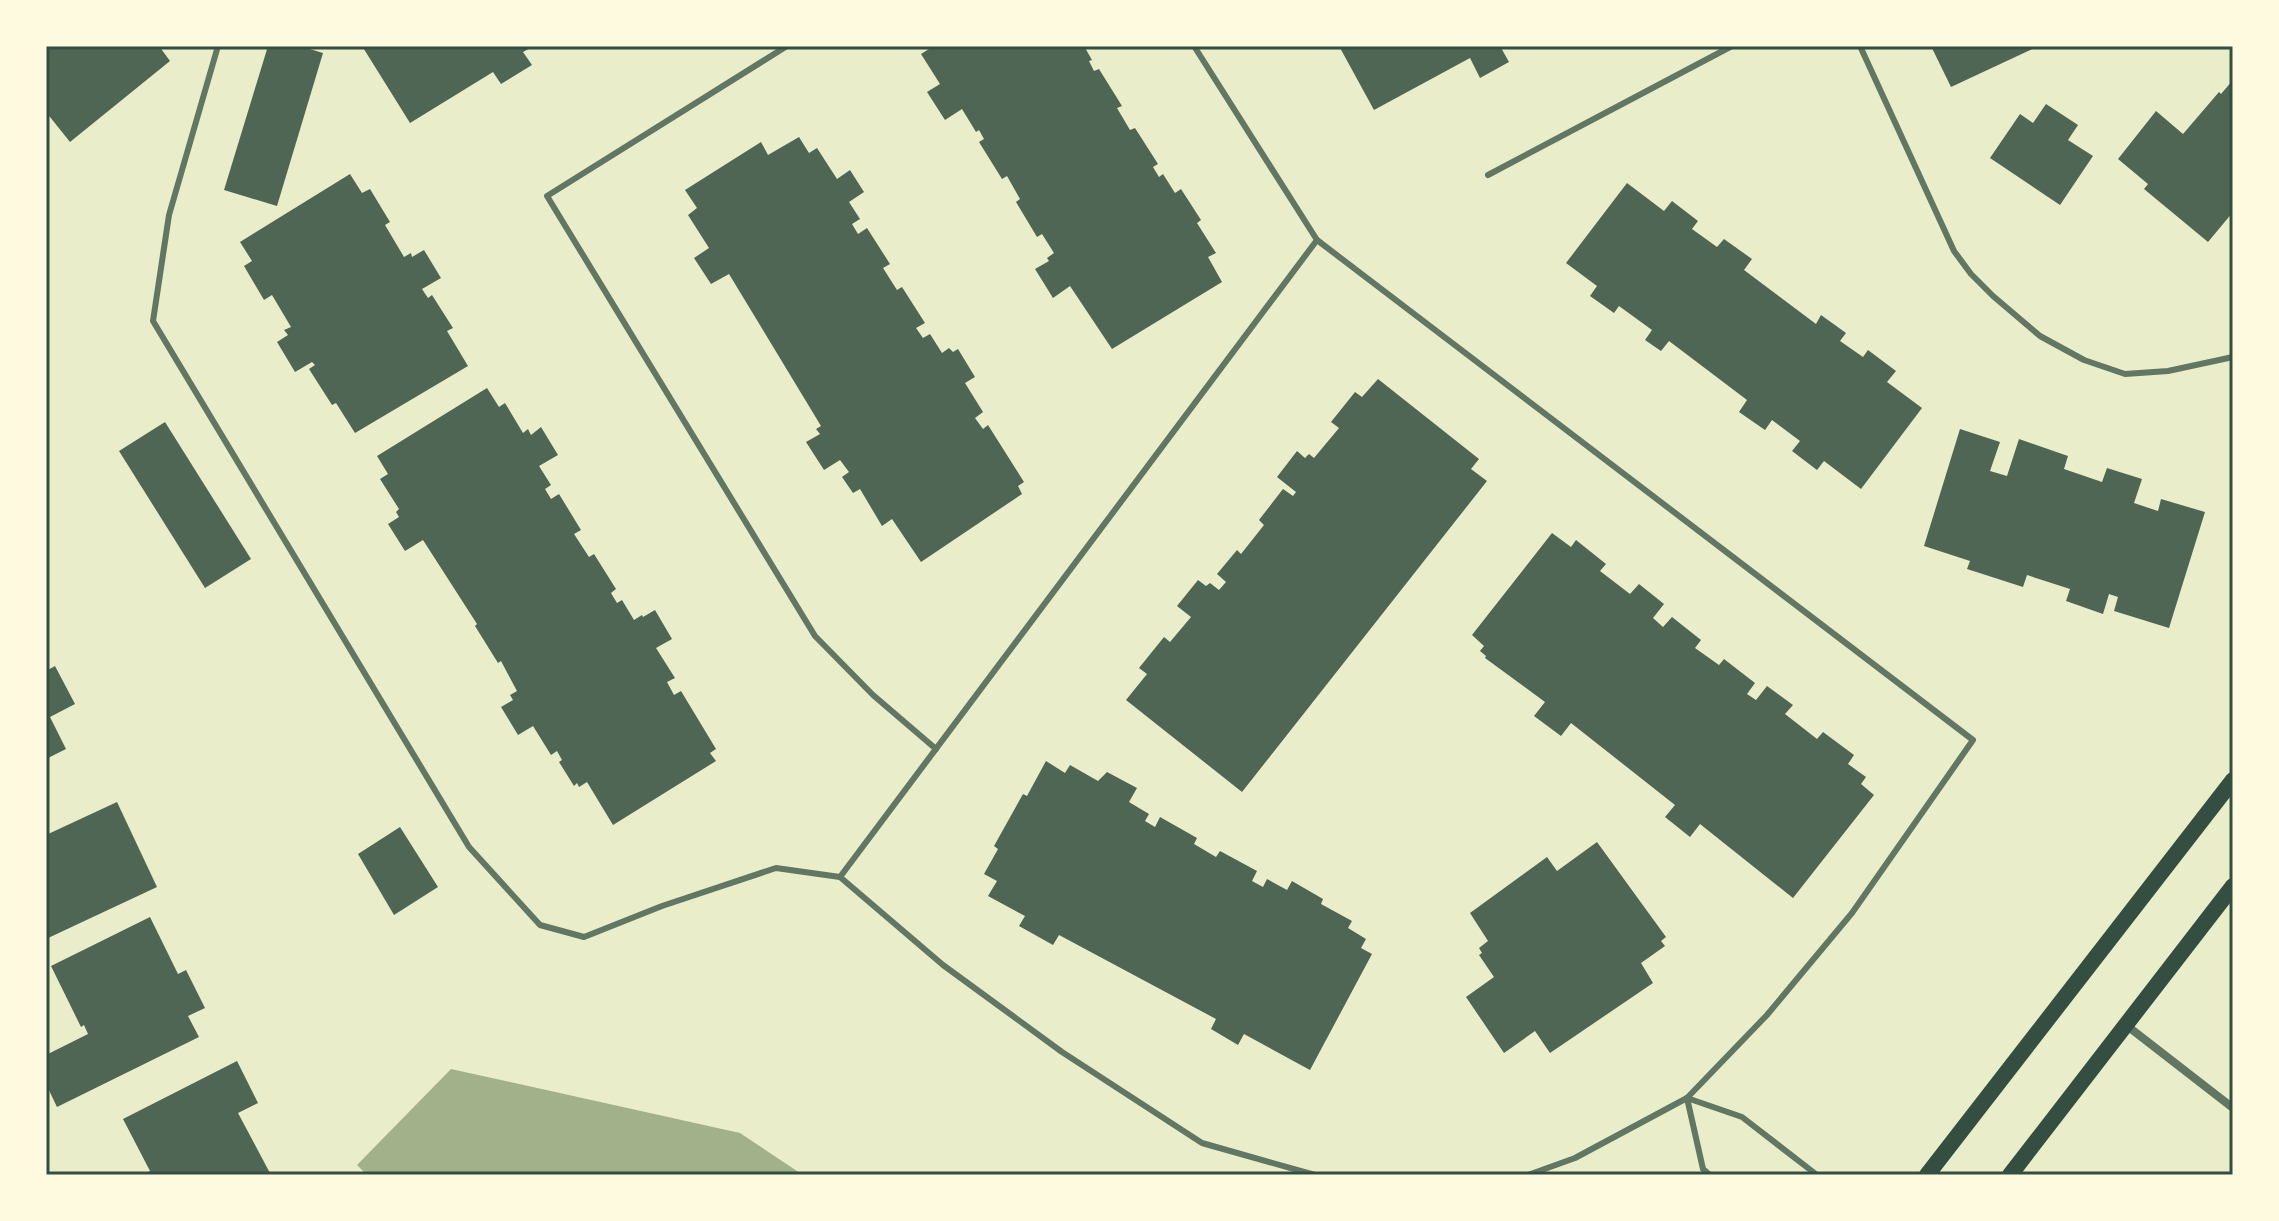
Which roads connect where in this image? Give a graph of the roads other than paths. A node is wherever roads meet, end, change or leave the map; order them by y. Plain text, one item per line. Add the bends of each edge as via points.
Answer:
1 (218, 46) edge
2 (787, 46) edge
3 (1194, 46) edge
4 (1732, 46) edge
5 (1860, 46) edge
6 (1488, 175) dead end
7 (1317, 240) junction
8 (2233, 357) edge
9 (936, 749) junction
10 (2233, 780) edge
11 (840, 877) junction
12 (2233, 886) edge
13 (2126, 1024) junction
14 (1687, 1098) junction
15 (2233, 1108) edge
16 (1315, 1175) edge
17 (1528, 1175) edge
18 (1710, 1175) edge
19 (1817, 1175) edge
20 (1927, 1175) edge
21 (2010, 1175) edge

1 - 11 lane via 169,215 153,321 469,847 540,925 584,937 776,868
2 - 9 lane via 547,196 815,636
3 - 7 lane
4 - 6 lane
5 - 8 lane via 1954,251 2028,326 2084,360 2125,374
7 - 9 lane
7 - 14 lane via 1973,740 1852,913 1767,1015
9 - 11 lane
10 - 20 main road
11 - 16 lane via 943,965 1062,1052 1202,1143
12 - 13 main road
13 - 15 street
13 - 21 main road
14 - 17 lane via 1575,1158
14 - 18 lane via 1703,1169
14 - 19 lane via 1742,1117

